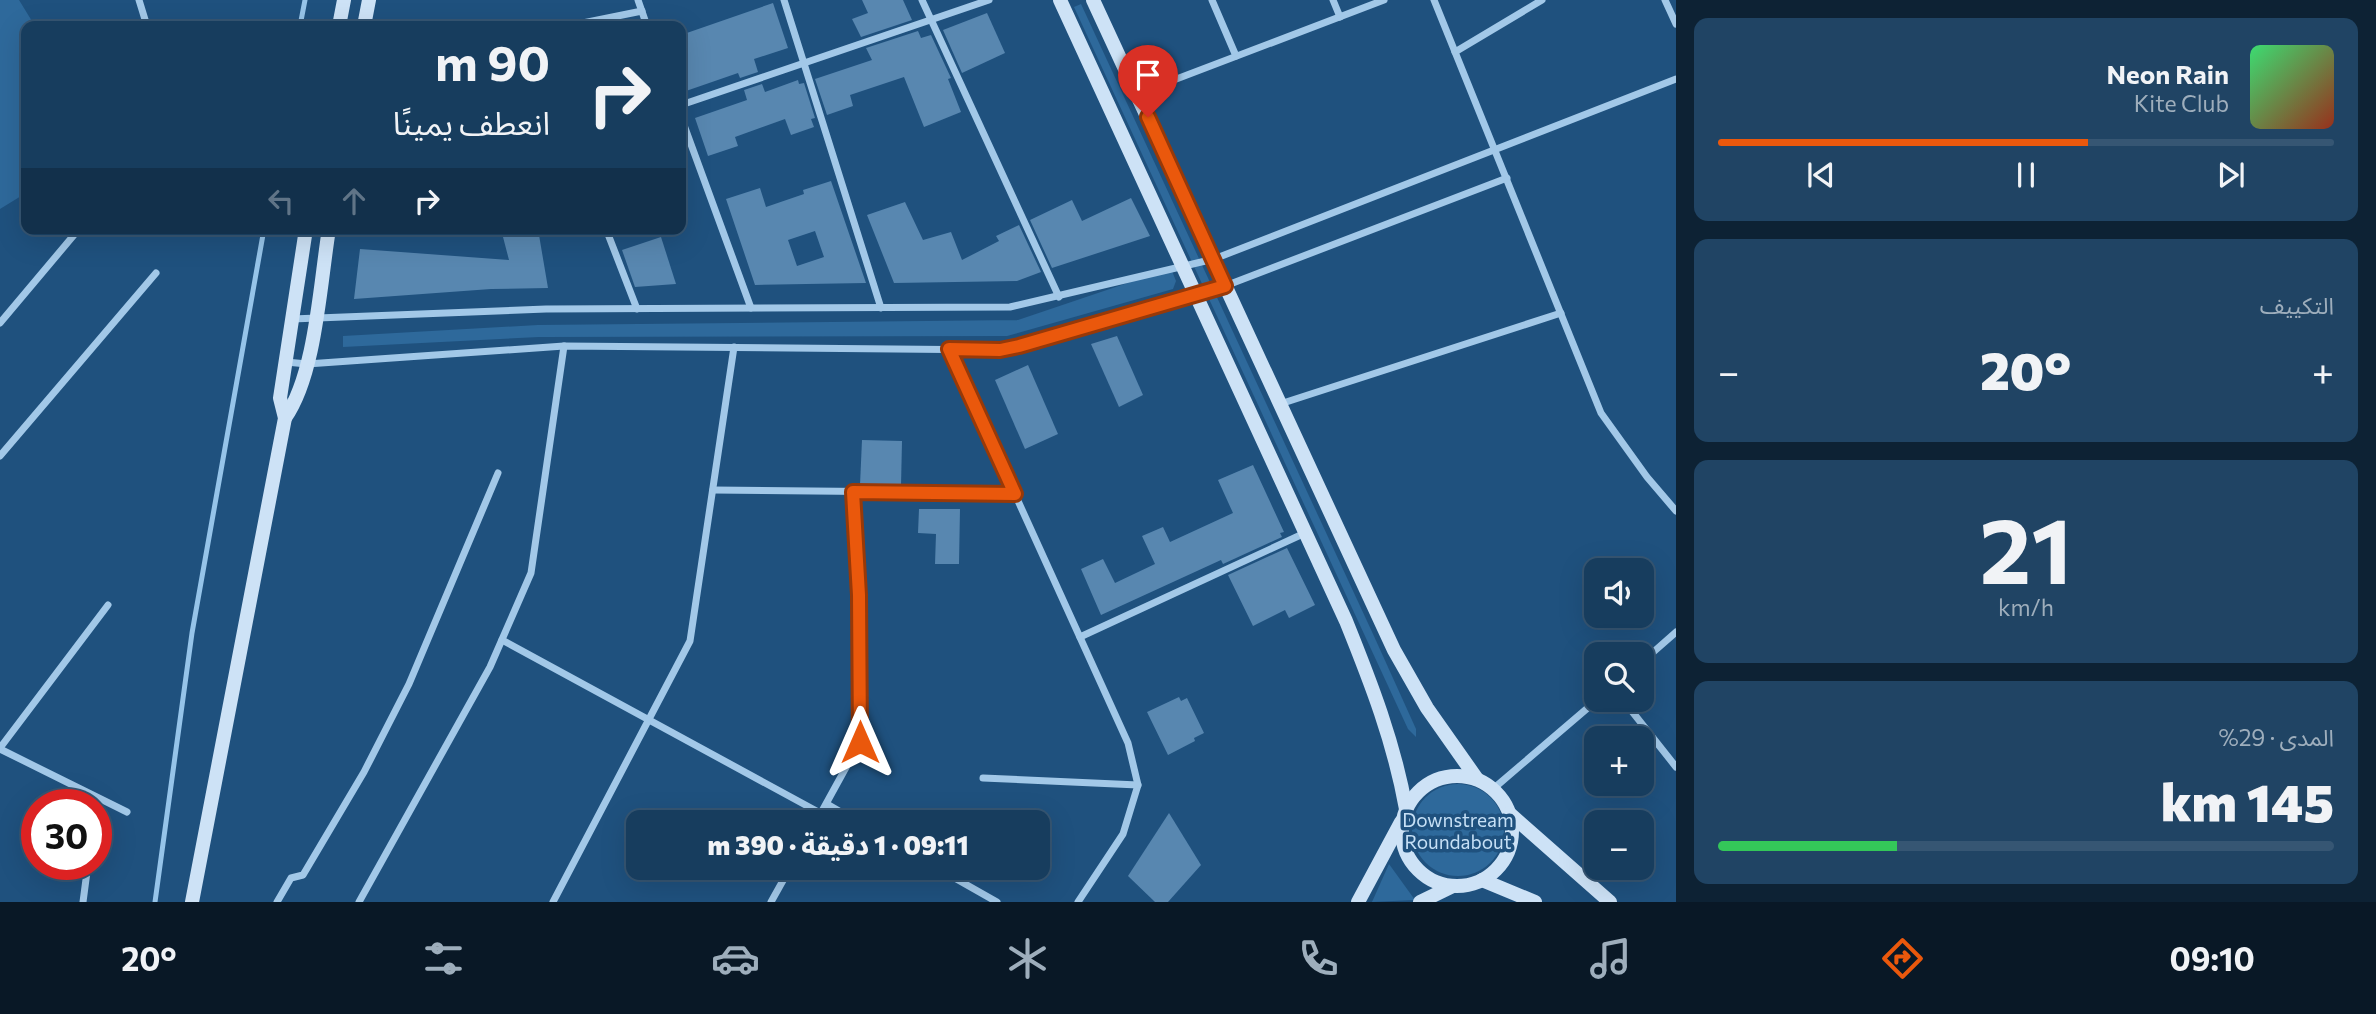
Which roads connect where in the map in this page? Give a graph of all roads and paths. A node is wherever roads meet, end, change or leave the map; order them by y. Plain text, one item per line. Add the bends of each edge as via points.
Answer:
1 (139, 0) edge
2 (344, 0) edge
3 (369, 0) edge
4 (638, 0) edge
5 (784, 0) edge
6 (922, 0) edge
7 (989, 0) edge
8 (1060, 0) edge
9 (1093, 0) edge
10 (1212, 0) edge
11 (1333, 0) edge
12 (1384, 0) edge
13 (1434, 0) edge
14 (1542, 0) edge
15 (1665, 0) edge
16 (642, 11) junction
17 (1340, 17) junction
18 (931, 19) junction
19 (145, 21) edge
20 (340, 21) edge
21 (365, 21) edge
22 (593, 21) edge
23 (646, 21) edge
24 (1676, 24) edge
25 (1455, 52) junction
26 (1236, 56) junction
27 (806, 62) junction
28 (1676, 79) edge
29 (1137, 94) junction
30 (686, 103) edge
31 (686, 131) edge
32 (1495, 150) junction
33 (1507, 178) junction
34 (74, 235) edge
35 (305, 235) edge
36 (328, 235) edge
37 (608, 235) edge
38 (1214, 259) junction
39 (1183, 268) junction
40 (156, 273) dead end
41 (1225, 286) junction
42 (1059, 296) junction
43 (1196, 296) junction
44 (751, 308) junction
45 (881, 308) junction
46 (637, 309) junction
47 (1561, 313) junction
48 (291, 319) junction
49 (314, 320) junction
50 (0, 323) edge
51 (564, 346) junction
52 (734, 347) junction
53 (949, 349) junction
54 (285, 362) junction
55 (307, 364) junction
56 (1280, 404) junction
57 (285, 418) junction
58 (0, 456) edge
59 (498, 473) dead end
60 (713, 490) junction
61 (853, 492) junction
62 (1015, 494) junction
63 (1676, 511) edge
64 (1306, 533) junction
65 (108, 605) dead end
66 (1676, 632) edge
67 (1080, 637) junction
68 (502, 640) junction
69 (1654, 651) edge
70 (1584, 711) edge
71 (1632, 712) edge
72 (648, 720) junction
73 (0, 749) edge
74 (1676, 767) edge
75 (983, 778) dead end
76 (1477, 779) junction
77 (1138, 785) junction
78 (74, 789) edge
79 (1493, 789) junction
80 (827, 804) junction
81 (112, 807) edge
82 (815, 810) edge
83 (824, 810) edge
84 (838, 810) edge
85 (127, 812) dead end
86 (1404, 813) junction
87 (1509, 813) junction
88 (86, 880) edge
89 (783, 880) edge
90 (958, 880) edge
91 (1482, 880) junction
92 (1454, 886) junction
93 (554, 900) edge
94 (83, 902) edge
95 (192, 902) edge
96 (277, 902) edge
97 (359, 902) edge
98 (563, 902) edge
99 (771, 902) edge
100 (996, 902) edge
101 (1078, 902) edge
102 (1358, 902) edge
103 (1420, 902) edge
104 (1535, 902) edge
105 (1610, 902) edge

1 - 19 street
2 - 20 main road
3 - 21 main road
4 - 16 street
5 - 27 street
6 - 18 street
7 - 18 street
8 - 39 main road
9 - 29 main road
10 - 26 street
11 - 17 street
12 - 17 street
13 - 25 street
14 - 25 street
15 - 24 street
16 - 22 street
16 - 23 street
17 - 26 street
18 - 27 street
18 - 42 street
25 - 32 street
26 - 29 street
27 - 30 street
27 - 45 street
28 - 32 street
29 - 38 main road
31 - 44 street
32 - 33 street
32 - 38 street
33 - 41 street
33 - 47 street
34 - 50 street
35 - 48 main road
36 - 49 main road
37 - 46 street
38 - 39 street
38 - 41 main road
39 - 42 street
39 - 43 main road
40 - 58 street
41 - 43 street
41 - 56 main road
42 - 45 street via 1010,307
43 - 53 street via 1019,346
43 - 64 main road
44 - 45 street
44 - 46 street
46 - 49 street
47 - 56 street
47 - 63 street via 1601,413
48 - 49 street
48 - 54 main road
49 - 55 main road
51 - 52 street
51 - 55 street
51 - 68 street via 531,572
52 - 53 street
52 - 60 street
53 - 62 street
54 - 55 street
54 - 57 main road via 280,398
55 - 57 main road via 297,401
56 - 76 main road via 1394,650 1427,708
57 - 95 main road
59 - 96 street via 410,684 303,875 292,878
60 - 61 street
60 - 72 street via 690,640
61 - 62 street
61 - 80 street via 860,742
62 - 67 street
64 - 67 street
64 - 86 main road via 1382,709 1396,754
65 - 73 street
66 - 69 street
67 - 77 street via 1128,743
68 - 72 street
68 - 97 street
70 - 79 street
71 - 74 street
72 - 82 street
72 - 93 street
73 - 78 street
75 - 77 street
76 - 79 main road
76 - 86 main road via 1456,775 1435,780 1418,791
77 - 101 street via 1123,835
79 - 87 main road
80 - 83 street
80 - 84 street
81 - 85 street
86 - 92 main road via 1402,837 1413,864 1427,877
86 - 102 main road
87 - 91 main road via 1508,851 1498,868
87 - 105 main road
88 - 94 street
89 - 99 street
90 - 100 street
91 - 92 main road
91 - 104 main road
92 - 103 main road
93 - 98 street

